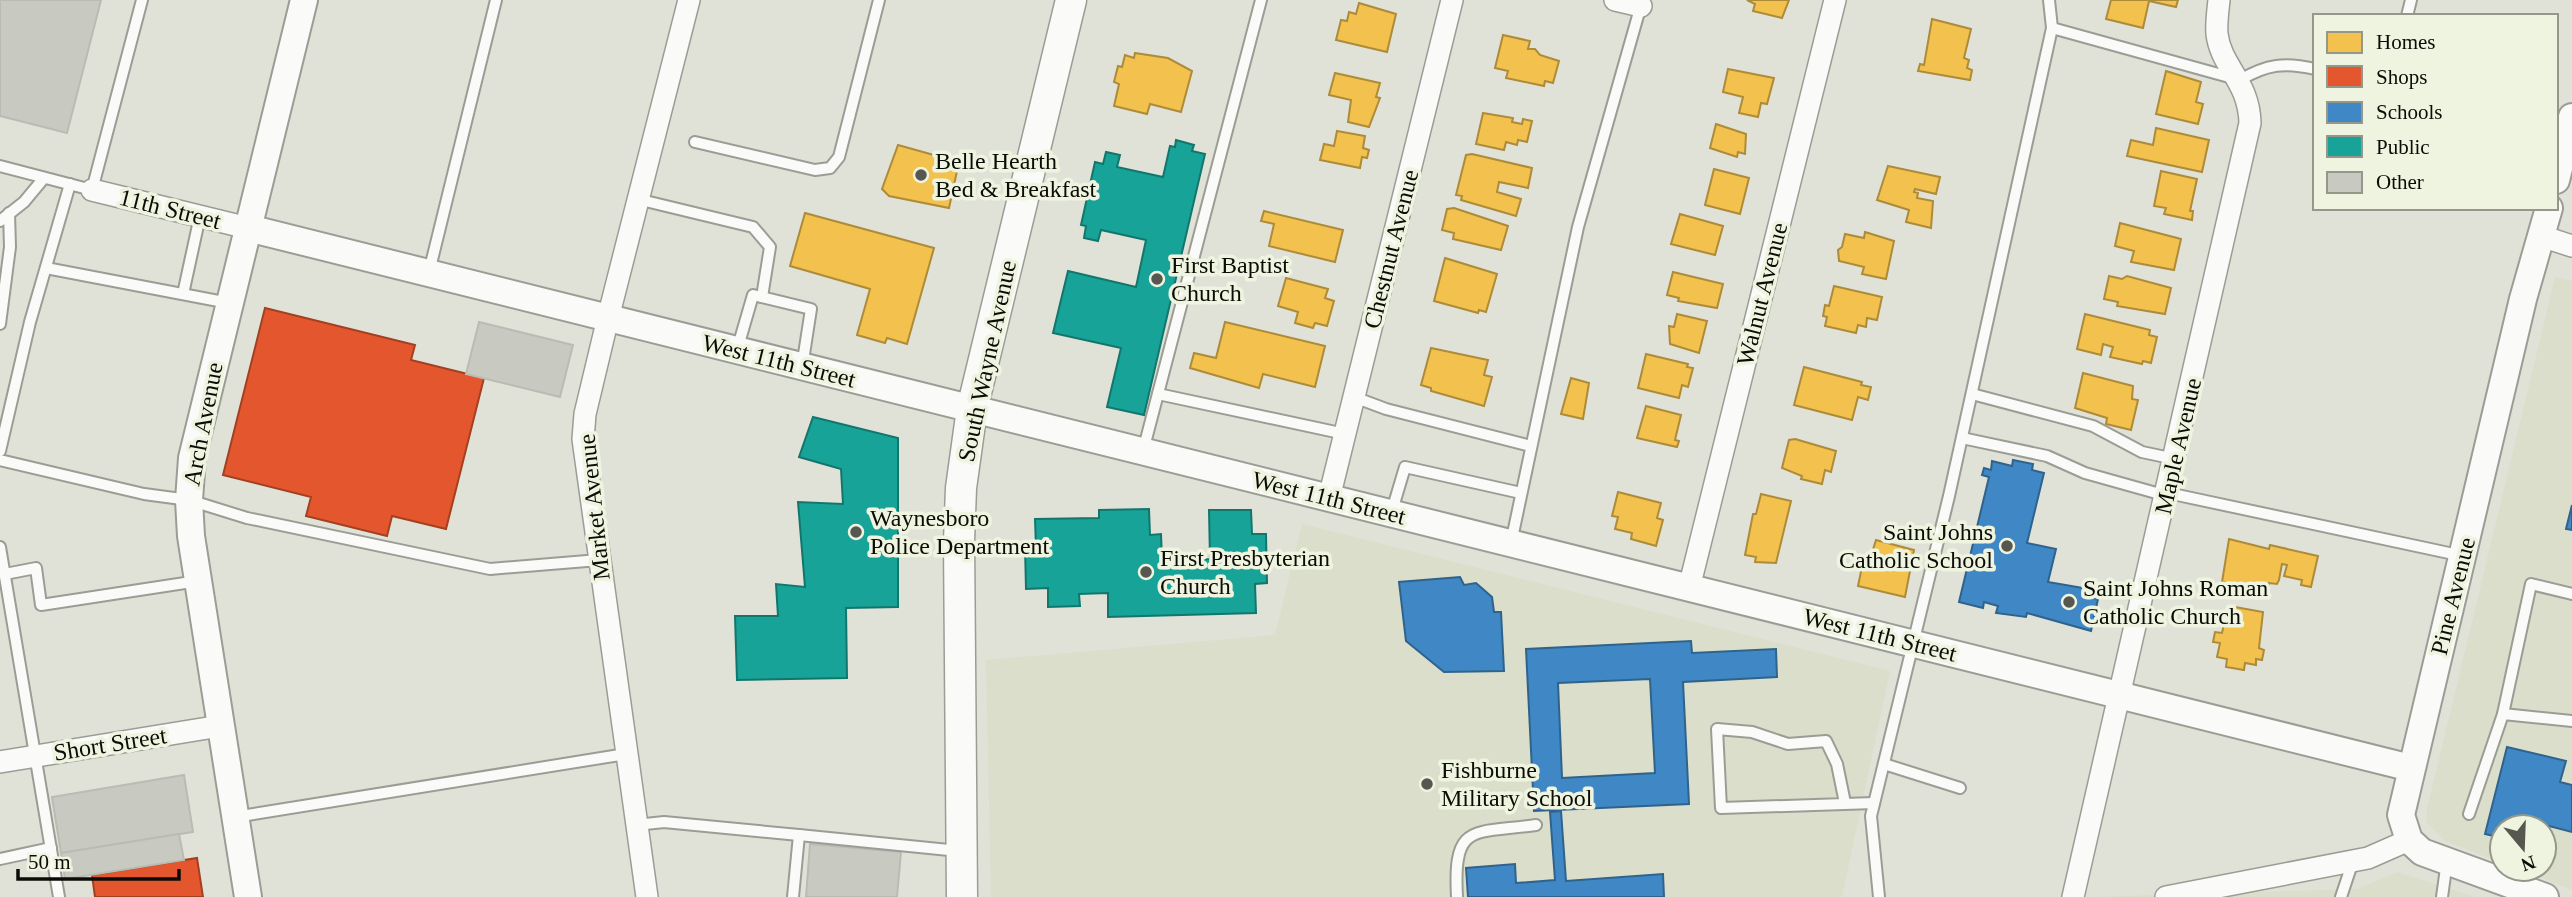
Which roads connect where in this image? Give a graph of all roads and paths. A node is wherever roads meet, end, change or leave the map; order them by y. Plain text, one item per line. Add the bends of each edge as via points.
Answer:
1 (142, 0) edge
2 (304, 0) edge
3 (496, 0) edge
4 (689, 0) edge
5 (878, 0) edge
6 (1071, 0) edge
7 (1261, 0) edge
8 (1452, 0) edge
9 (1615, 0) edge
10 (1835, 0) edge
11 (2049, 0) edge
12 (2219, 0) edge
13 (1642, 3) edge
14 (2052, 28) junction
15 (2313, 68) edge
16 (2240, 80) junction
17 (2572, 117) edge
18 (695, 142) dead end
19 (0, 166) edge
20 (2558, 172) edge
21 (44, 178) junction
22 (70, 184) junction
23 (92, 190) junction
24 (637, 199) junction
25 (2548, 210) edge
26 (9, 213) junction
27 (200, 216) junction
28 (0, 221) edge
29 (248, 228) junction
30 (2541, 236) junction
31 (2572, 246) edge
32 (46, 268) junction
33 (429, 273) junction
34 (183, 294) junction
35 (762, 297) junction
36 (229, 303) junction
37 (608, 318) junction
38 (0, 324) edge
39 (737, 350) junction
40 (802, 367) junction
41 (1158, 394) junction
42 (1972, 394) junction
43 (1354, 397) junction
44 (972, 408) junction
45 (1345, 434) junction
46 (1962, 438) junction
47 (1531, 446) junction
48 (0, 451) edge
49 (1143, 451) junction
50 (2175, 459) junction
51 (0, 460) edge
52 (1521, 493) junction
53 (2167, 494) junction
54 (1329, 498) junction
55 (189, 500) junction
56 (1391, 514) junction
57 (1511, 543) junction
58 (0, 547) edge
59 (2463, 556) junction
60 (599, 560) junction
61 (5, 574) junction
62 (198, 581) junction
63 (1689, 588) junction
64 (2572, 594) edge
65 (1914, 644) junction
66 (2121, 696) junction
67 (2503, 713) junction
68 (2572, 721) edge
69 (220, 726) junction
70 (626, 754) junction
71 (36, 756) junction
72 (0, 762) edge
73 (1884, 764) junction
74 (2411, 768) junction
75 (1960, 788) dead end
76 (1845, 803) junction
77 (1874, 803) junction
78 (2469, 814) dead end
79 (235, 817) junction
80 (636, 825) junction
81 (1536, 825) dead end
82 (799, 835) junction
83 (2409, 840) junction
84 (51, 848) junction
85 (962, 851) junction
86 (0, 859) edge
87 (2353, 861) junction
88 (2447, 861) junction
89 (59, 897) edge
90 (248, 897) edge
91 (647, 897) edge
92 (793, 897) edge
93 (962, 897) edge
94 (1457, 897) edge
95 (1879, 897) edge
96 (2073, 897) edge
97 (2166, 897) edge
98 (2342, 897) edge
99 (2442, 897) edge
100 (2545, 897) edge

1 - 23 lane
2 - 29 street, Arch Avenue
3 - 33 lane
4 - 24 street, Market Avenue
5 - 18 lane via 839,157 830,168 815,170
6 - 44 main road, South Wayne Avenue
7 - 41 lane
8 - 43 street, Chestnut Avenue
9 - 13 street
10 - 63 street, Walnut Avenue
11 - 14 lane
12 - 16 street, Maple Avenue via 2217,34 2222,52
13 - 47 lane via 1578,227
14 - 16 lane
14 - 42 lane
15 - 16 lane via 2275,64
16 - 50 street, Maple Avenue via 2250,103 2250,123
17 - 20 street
19 - 21 lane
21 - 22 lane
21 - 26 lane
22 - 23 lane
22 - 32 lane
23 - 27 street, 11th Street
24 - 35 lane via 753,227 769,247
24 - 37 street, Market Avenue
25 - 30 street, Pine Avenue
26 - 28 lane
26 - 38 lane via 10,247
27 - 29 street, 11th Street
27 - 34 lane
29 - 33 street, West 11th Street
29 - 36 street, Arch Avenue
30 - 31 street
30 - 59 street, Pine Avenue
32 - 34 lane
32 - 48 lane
33 - 37 street, West 11th Street
34 - 36 lane
35 - 39 lane via 753,295
35 - 40 lane via 811,309
36 - 55 street, Arch Avenue via 192,458
37 - 39 street, West 11th Street
37 - 60 street, Market Avenue via 583,439
39 - 40 street, West 11th Street
40 - 44 street, West 11th Street
41 - 45 lane
41 - 49 lane
42 - 46 lane
42 - 50 lane via 2093,426 2142,452
43 - 45 street, Chestnut Avenue
43 - 47 lane
44 - 49 street, West 11th Street
44 - 85 main road, South Wayne Avenue via 959,541
45 - 54 street, Chestnut Avenue
46 - 53 lane via 2047,456 2085,473
46 - 65 lane
47 - 52 lane
49 - 54 street, West 11th Street
50 - 53 street, Maple Avenue
51 - 55 lane
52 - 56 lane via 1405,467
52 - 57 lane
53 - 59 lane
53 - 66 street, Maple Avenue
54 - 56 street, West 11th Street
55 - 60 lane via 247,518 490,569
55 - 62 street, Arch Avenue
56 - 57 street, West 11th Street
57 - 63 street, West 11th Street
58 - 61 lane
59 - 74 street, Pine Avenue
60 - 70 street, Market Avenue
61 - 62 lane via 36,568 41,606
61 - 71 lane
62 - 69 street, Arch Avenue
63 - 65 street, West 11th Street
64 - 67 lane via 2531,584
65 - 66 street, West 11th Street
65 - 73 lane
66 - 74 street, West 11th Street
66 - 96 street, Maple Avenue
67 - 68 lane
67 - 78 lane
69 - 71 street, Short Street
69 - 79 street, Arch Avenue
70 - 79 lane
70 - 80 street, Market Avenue
71 - 72 street, Short Street
71 - 84 lane
73 - 75 lane
73 - 77 lane
74 - 83 street, Pine Avenue via 2401,815
76 - 76 lane via 1721,808 1717,729 1752,732 1788,744 1826,741 1837,764
76 - 77 lane
77 - 95 lane via 1871,816
79 - 90 street, Arch Avenue
80 - 82 lane via 664,821
80 - 91 street, Market Avenue
81 - 94 lane via 1475,834 1464,840 1457,852
82 - 85 lane
82 - 92 lane
83 - 87 street
83 - 88 street via 2422,852
84 - 86 lane
84 - 89 lane
85 - 93 main road, South Wayne Avenue
87 - 97 street
87 - 98 lane
88 - 99 lane
88 - 100 street

